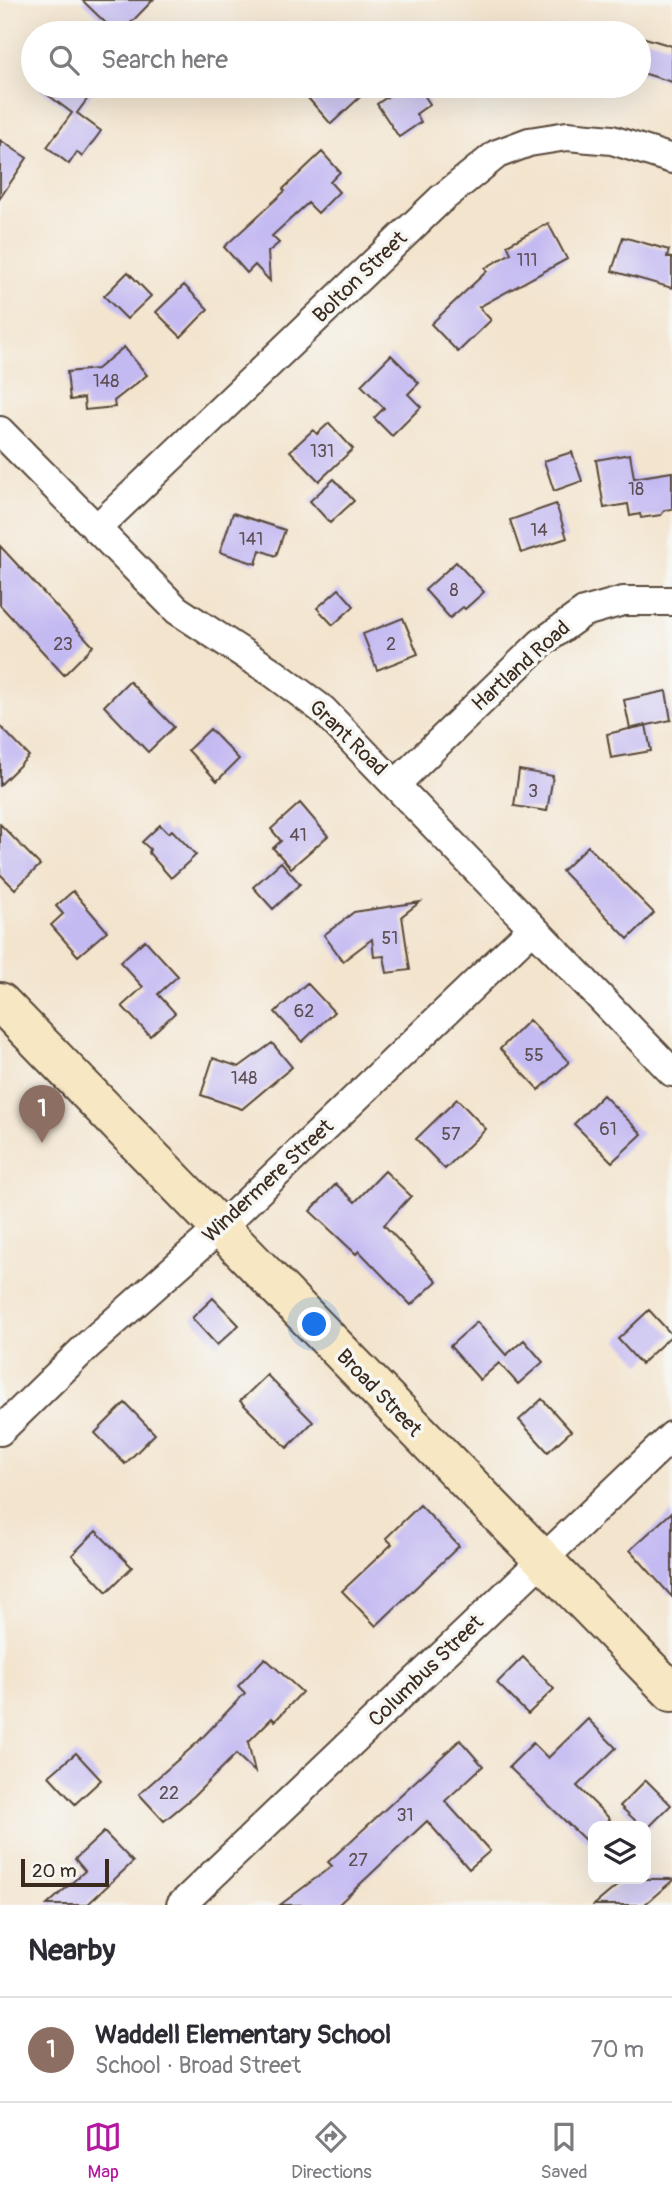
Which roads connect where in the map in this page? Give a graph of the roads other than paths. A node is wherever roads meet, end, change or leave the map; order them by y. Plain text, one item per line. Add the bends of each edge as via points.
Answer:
1 (672, 159) edge
2 (0, 431) edge
3 (96, 529) junction
4 (672, 601) edge
5 (396, 784) junction
6 (533, 928) junction
7 (0, 1002) edge
8 (672, 1072) edge
9 (220, 1228) junction
10 (0, 1431) edge
11 (672, 1436) edge
12 (542, 1560) junction
13 (672, 1692) edge
14 (181, 1905) edge

1 - 3 street, Bolton Street via 612,140 567,136 529,142 497,154 440,200
2 - 3 street, Grant Road
3 - 5 street, Grant Road via 177,610 323,710
4 - 5 street, Hartland Road via 623,601 584,612 541,643
5 - 6 street, Grant Road
6 - 8 street, Grant Road
6 - 9 street, Windermere Street
7 - 9 street, Broad Street
9 - 10 street, Windermere Street
9 - 12 street, Broad Street
11 - 12 street, Columbus Street
12 - 13 street, Broad Street
12 - 14 street, Columbus Street

